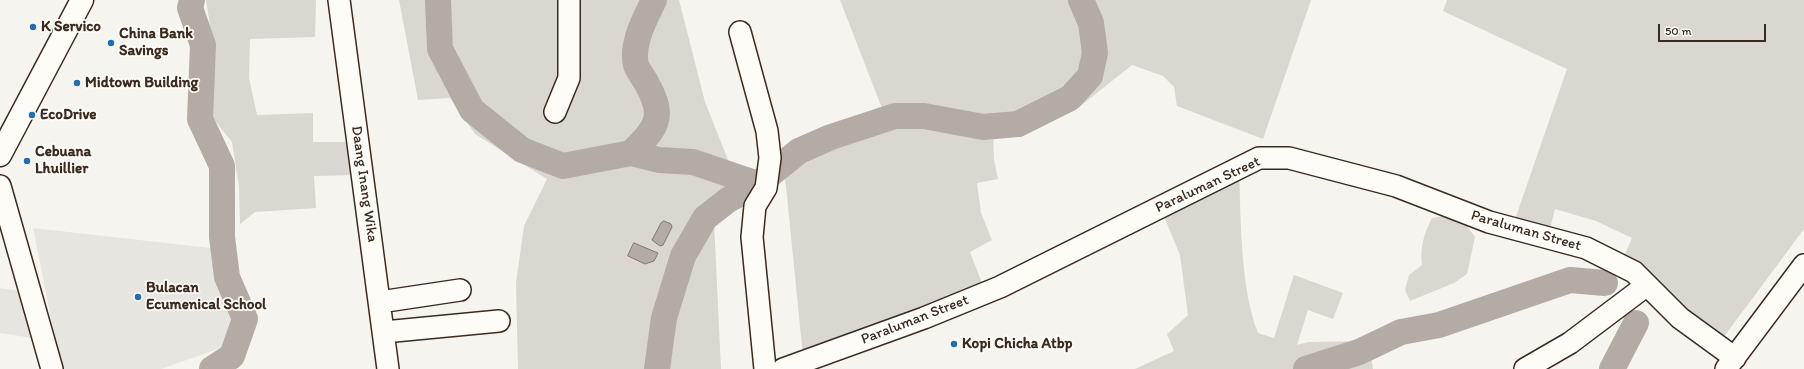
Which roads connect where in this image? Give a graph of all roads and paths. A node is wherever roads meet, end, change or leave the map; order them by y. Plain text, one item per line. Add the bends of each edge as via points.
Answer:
1 (82, 0) edge
2 (339, 0) edge
3 (569, 0) edge
4 (740, 32) dead end
5 (555, 112) dead end
6 (0, 155) edge
7 (0, 186) edge
8 (1804, 265) edge
9 (1647, 285) junction
10 (460, 290) dead end
11 (380, 302) junction
12 (499, 321) dead end
13 (384, 332) junction
14 (1730, 364) edge
15 (52, 369) edge
16 (388, 369) edge
17 (765, 369) edge
18 (783, 369) edge
19 (1525, 369) edge

1 - 6 main road
2 - 11 street, Daang Inang Wika
3 - 5 street via 569,78
4 - 17 street via 767,130 770,158 766,188 756,206 752,237
7 - 15 street
8 - 14 street
9 - 14 street, Paraluman Street
9 - 18 street, Paraluman Street via 1634,272 1586,248 1489,222 1396,186 1289,158 1259,158 1000,287 924,318
9 - 19 street via 1570,343
10 - 11 street
11 - 13 street, Daang Inang Wika
12 - 13 street
13 - 16 street, Daang Inang Wika

